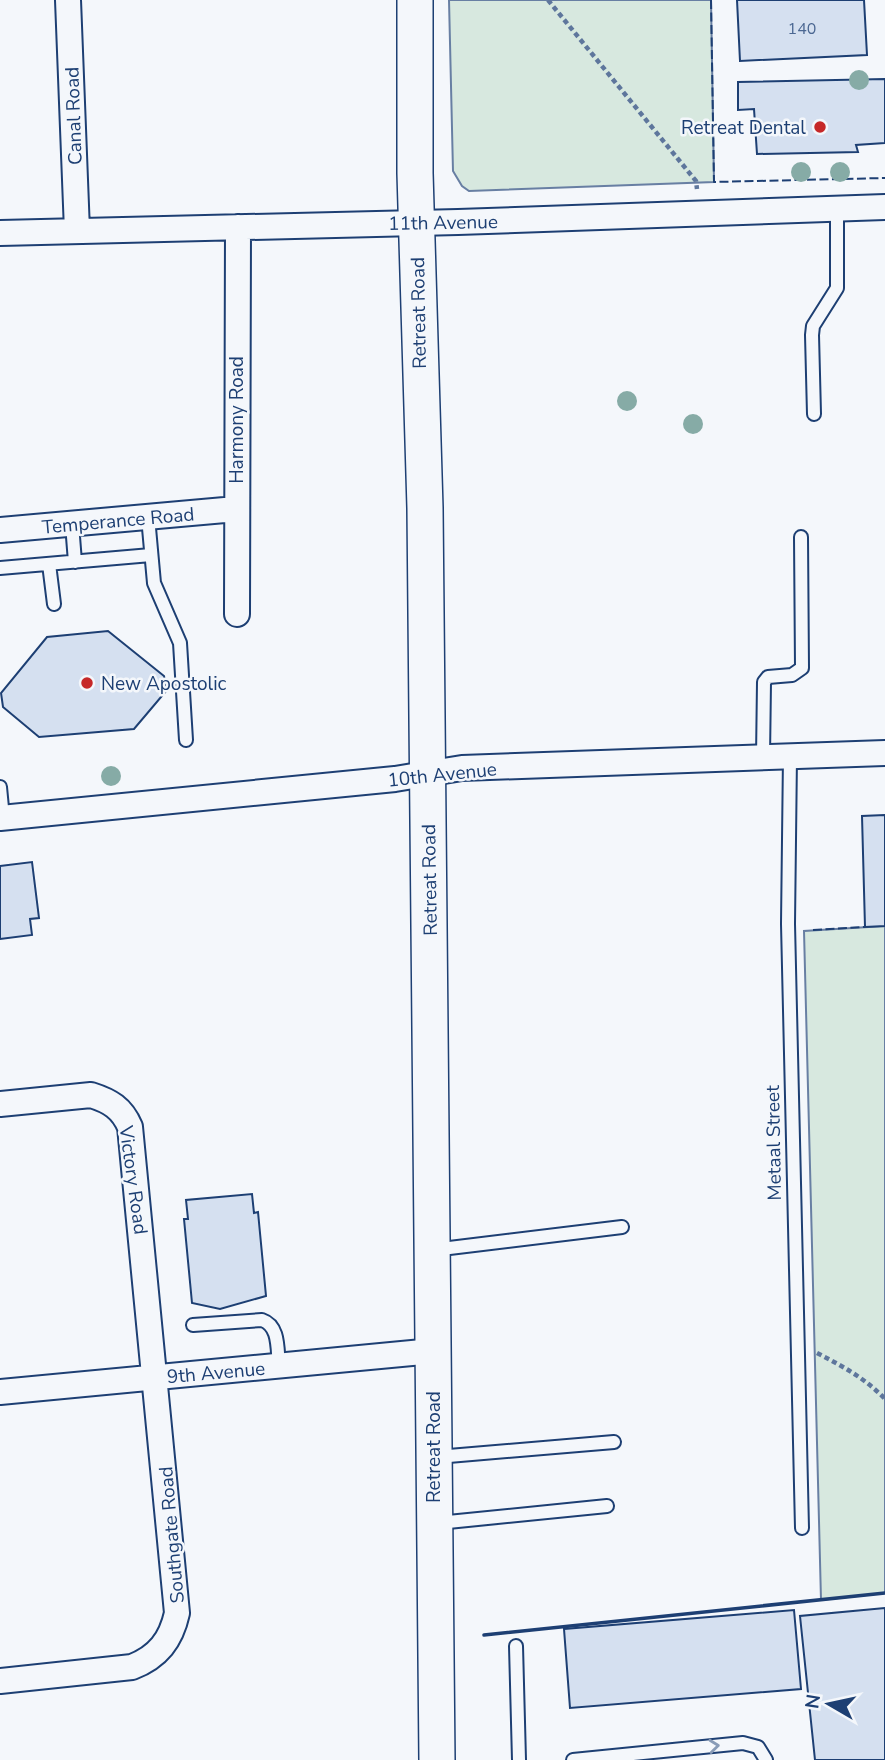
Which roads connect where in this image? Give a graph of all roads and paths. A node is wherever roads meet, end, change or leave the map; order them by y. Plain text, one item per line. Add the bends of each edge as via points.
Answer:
1 (68, 0) edge
2 (415, 0) edge
3 (548, 0) edge
4 (885, 207) edge
5 (837, 209) junction
6 (701, 214) junction
7 (416, 222) junction
8 (238, 227) junction
9 (77, 231) junction
10 (0, 233) edge
11 (814, 414) dead end
12 (236, 509) junction
13 (148, 517) junction
14 (72, 524) junction
15 (0, 530) edge
16 (801, 537) dead end
17 (152, 555) junction
18 (75, 562) junction
19 (49, 564) junction
20 (0, 568) edge
21 (54, 604) dead end
22 (237, 614) dead end
23 (186, 740) dead end
24 (885, 753) edge
25 (790, 756) junction
26 (763, 757) junction
27 (427, 774) junction
28 (0, 787) edge
29 (1, 818) edge
30 (0, 1104) edge
31 (622, 1227) dead end
32 (433, 1250) junction
33 (193, 1325) dead end
34 (797, 1342) junction
35 (432, 1351) junction
36 (279, 1366) junction
37 (156, 1377) junction
38 (0, 1392) edge
39 (885, 1399) edge
40 (614, 1442) dead end
41 (433, 1457) junction
42 (607, 1506) dead end
43 (434, 1524) junction
44 (802, 1528) dead end
45 (516, 1646) dead end
46 (0, 1681) edge
47 (437, 1760) edge
48 (519, 1760) edge
49 (573, 1760) edge
50 (766, 1760) edge

1 - 9 street, Canal Road
2 - 7 main road, Retreat Road
3 - 6 path via 696,181
4 - 5 street, 11th Avenue
5 - 6 street, 11th Avenue
5 - 11 lane via 837,288 813,326
6 - 7 street, 11th Avenue
7 - 8 street, 11th Avenue
7 - 27 main road, Retreat Road
8 - 9 street, 11th Avenue
8 - 12 street, Harmony Road
9 - 10 street, 11th Avenue
12 - 13 street, Temperance Road
12 - 22 street, Harmony Road
13 - 14 street, Temperance Road
13 - 17 lane
14 - 15 street, Temperance Road
14 - 18 lane
16 - 26 lane via 802,668 764,682
17 - 18 lane
17 - 23 lane via 156,589 180,643
18 - 19 lane
19 - 20 lane
19 - 21 lane
24 - 25 street, 10th Avenue
25 - 26 street, 10th Avenue
25 - 34 lane, Metaal Street via 788,924
26 - 27 street, 10th Avenue via 462,768
27 - 29 street, 10th Avenue
27 - 32 main road, Retreat Road
28 - 29 lane
30 - 37 street, Victory Road via 91,1095 105,1099 125,1115 132,1139
31 - 32 lane
32 - 35 main road, Retreat Road
33 - 36 lane via 270,1323
34 - 39 path via 850,1370
34 - 44 lane, Metaal Street
35 - 36 street, 9th Avenue
35 - 41 main road, Retreat Road
36 - 37 street, 9th Avenue
37 - 38 street, 9th Avenue
37 - 46 street, Southgate Road via 177,1596 173,1629 156,1654 132,1667
40 - 41 lane
41 - 43 main road, Retreat Road
42 - 43 lane
43 - 47 main road, Retreat Road
45 - 48 lane
49 -> 50 lane via 743,1743 758,1747

